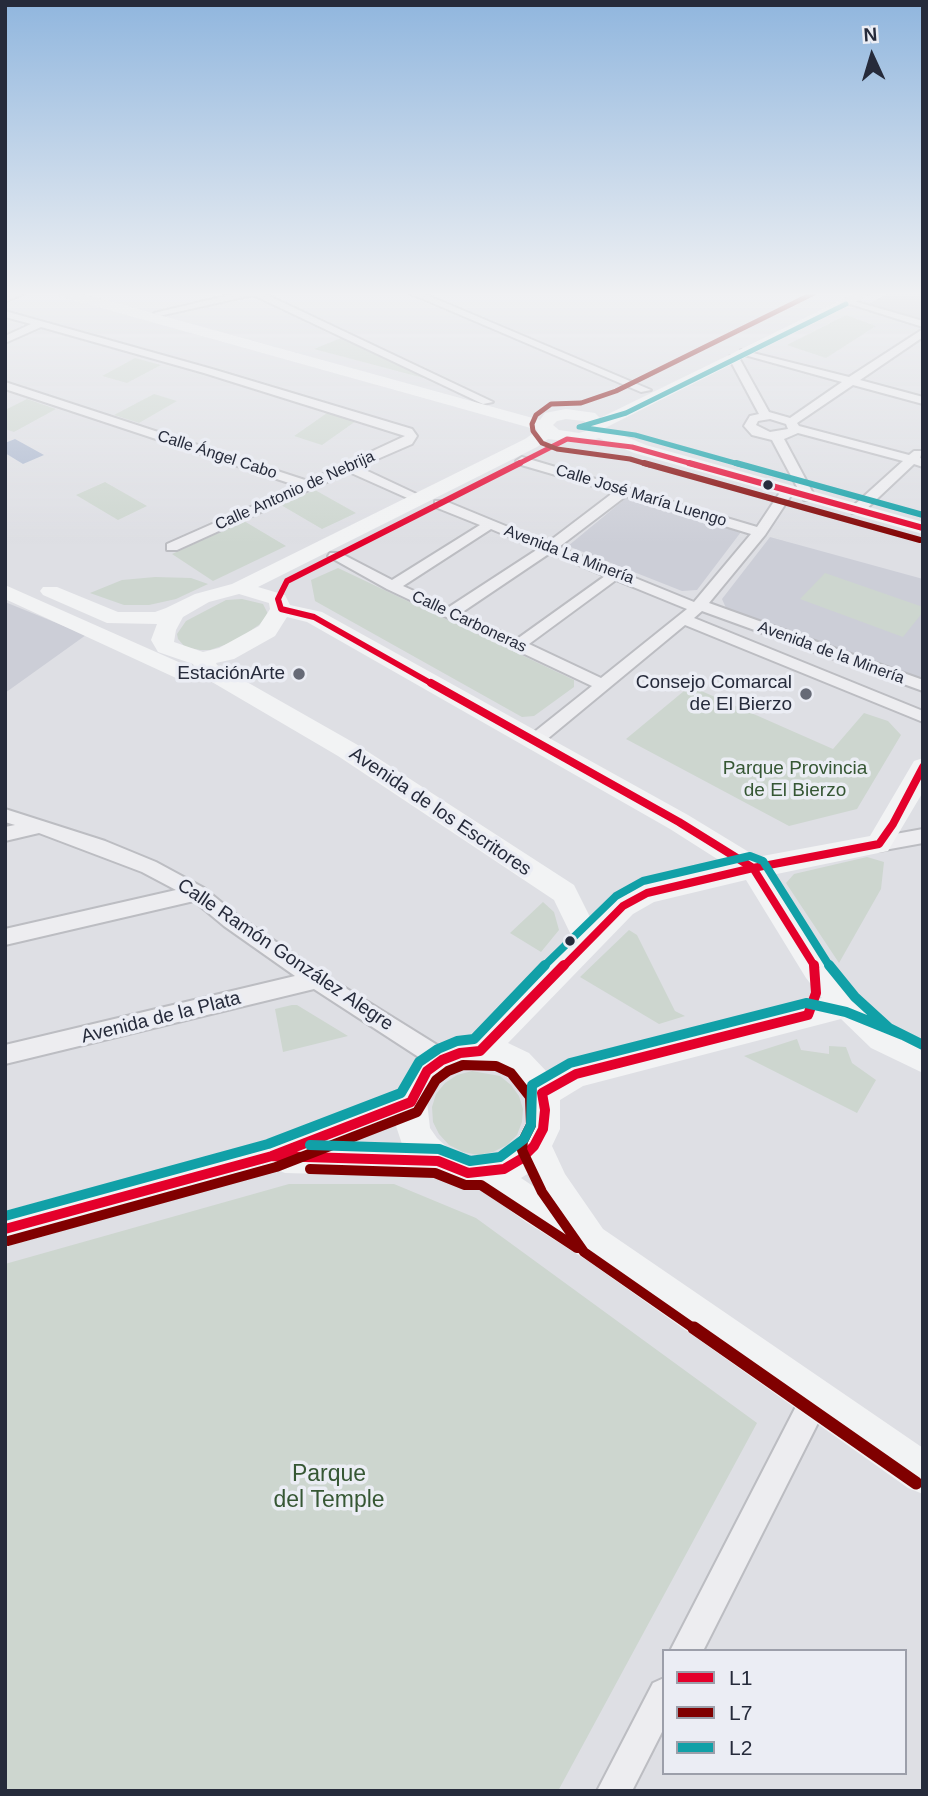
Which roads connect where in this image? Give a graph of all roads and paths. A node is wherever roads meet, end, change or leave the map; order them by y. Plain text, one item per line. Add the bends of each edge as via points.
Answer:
1 (220, 377) edge
2 (371, 377) edge
3 (398, 377) edge
4 (436, 377) edge
5 (614, 377) edge
6 (673, 377) edge
7 (693, 377) edge
8 (748, 377) edge
9 (828, 377) edge
10 (857, 377) edge
11 (849, 382) junction
12 (5, 385) edge
13 (645, 390) junction
14 (487, 401) junction
15 (923, 401) edge
16 (765, 415) junction
17 (593, 424) junction
18 (548, 425) junction
19 (793, 425) junction
20 (776, 436) junction
21 (574, 438) junction
22 (632, 447) junction
23 (923, 449) edge
24 (522, 461) junction
25 (917, 461) edge
26 (348, 467) junction
27 (309, 485) junction
28 (624, 491) junction
29 (788, 491) junction
30 (808, 497) junction
31 (419, 498) junction
32 (440, 503) junction
33 (857, 510) junction
34 (490, 524) junction
35 (923, 527) edge
36 (760, 532) junction
37 (172, 547) dead end
38 (550, 547) junction
39 (335, 556) junction
40 (5, 573) edge
41 (616, 574) junction
42 (392, 586) junction
43 (239, 588) junction
44 (5, 591) edge
45 (280, 604) junction
46 (699, 606) junction
47 (174, 613) junction
48 (58, 614) junction
49 (450, 614) junction
50 (684, 619) junction
51 (746, 622) junction
52 (727, 637) junction
53 (162, 640) junction
54 (519, 645) junction
55 (202, 659) junction
56 (603, 684) junction
57 (920, 685) edge
58 (271, 705) junction
59 (899, 707) junction
60 (923, 717) edge
61 (534, 741) junction
62 (923, 767) edge
63 (5, 815) edge
64 (39, 827) junction
65 (5, 834) edge
66 (923, 836) edge
67 (878, 844) junction
68 (753, 868) junction
69 (197, 893) junction
70 (5, 937) edge
71 (587, 939) junction
72 (816, 969) junction
73 (316, 980) junction
74 (846, 1005) junction
75 (808, 1015) junction
76 (882, 1038) junction
77 (480, 1051) junction
78 (5, 1055) edge
79 (923, 1059) edge
80 (442, 1060) junction
81 (542, 1093) junction
82 (411, 1102) junction
83 (534, 1146) junction
84 (272, 1156) junction
85 (438, 1161) junction
86 (485, 1173) junction
87 (5, 1229) edge
88 (593, 1243) junction
89 (816, 1397) junction
90 (923, 1473) edge
91 (687, 1649) edge
92 (662, 1699) edge
93 (614, 1791) edge

1 - 26 street, Calle Antonio de Nebrija via 411,436
2 - 18 main road
3 - 14 main road
4 - 14 street
5 - 13 street
6 - 13 main road
7 - 17 main road
8 - 16 street
9 - 11 street
10 - 11 street
11 - 15 street
11 - 19 street
12 - 27 street, Calle Ángel Cabo
13 - 17 main road
14 - 18 main road
16 - 19 street
16 - 20 street via 754,418 750,426
17 - 18 main road via 566,414
17 - 21 main road
17 - 22 main road
18 - 21 main road
18 - 31 main road via 537,440
19 - 20 street via 789,434
19 - 25 street
20 - 30 street
21 - 22 main road
21 - 24 main road
22 - 29 main road
23 - 25 street
24 - 28 street, Calle José María Luengo
24 - 32 main road
25 - 33 street
26 - 27 street, Calle Antonio de Nebrija
26 - 31 street
27 - 37 street, Calle Antonio de Nebrija
28 - 36 street, Calle José María Luengo
28 - 38 street
29 - 30 main road
29 - 36 street
30 - 33 main road
31 - 43 main road
32 - 34 street, Avenida La Minería
32 - 39 main road
33 - 35 main road
34 - 38 street, Avenida La Minería
34 - 42 street
36 - 46 street
38 - 41 street, Avenida La Minería
38 - 49 street
39 - 42 street, Calle Carboneras
39 - 45 main road via 287,581
40 - 47 main road via 115,618
41 - 46 street, Avenida La Minería
41 - 54 street
42 - 49 street, Calle Carboneras
43 - 45 main road
43 - 47 main road via 202,598
44 - 48 main road, Avenida de los Escritores
45 - 55 main road via 267,631 226,654
45 - 61 main road via 314,617
46 - 50 street
46 - 51 street, Avenida de la Minería
47 - 53 main road
48 - 53 main road, Avenida de los Escritores
48 - 58 main road, Avenida de los Escritores via 198,679
49 - 54 street, Calle Carboneras
50 - 52 street, Avenida de la Minería
50 - 56 street
51 - 52 street, Avenida de la Minería via 724,624 721,630
51 - 57 street, Avenida de la Minería
52 - 59 street, Avenida de la Minería
53 - 55 main road, Avenida de los Escritores via 166,647
54 - 56 street, Calle Carboneras
55 - 58 main road, Avenida de los Escritores via 208,670
56 - 61 street
57 - 59 street, Avenida de la Minería via 922,697 917,703
58 - 71 main road, Avenida de los Escritores via 564,893
59 - 60 street, Avenida de la Minería
61 - 68 main road
62 - 67 main road
63 - 64 street, Calle Ramón González Alegre
64 - 65 street
64 - 69 street, Calle Ramón González Alegre via 149,867
66 - 67 street
67 - 68 main road
68 - 71 main road via 647,893 624,906
68 - 72 main road
69 - 70 street
69 - 73 street, Calle Ramón González Alegre
71 - 77 main road
72 - 74 main road
72 - 75 main road via 816,993
73 - 78 street, Avenida de la Plata
73 - 80 street, Calle Ramón González Alegre
74 - 75 main road
74 - 76 main road
75 - 76 main road
75 - 81 main road via 576,1074
76 - 79 main road
77 - 80 main road
77 - 81 main road via 518,1063
80 - 82 main road via 428,1071
81 - 83 main road via 543,1129
82 - 84 main road
82 - 85 main road via 415,1135
83 - 86 main road via 504,1169
83 - 88 main road via 553,1186
84 - 85 main road
84 - 87 main road
85 - 86 main road via 468,1173
86 - 88 main road
88 - 89 main road
89 - 90 main road
89 - 91 street
92 - 93 street

